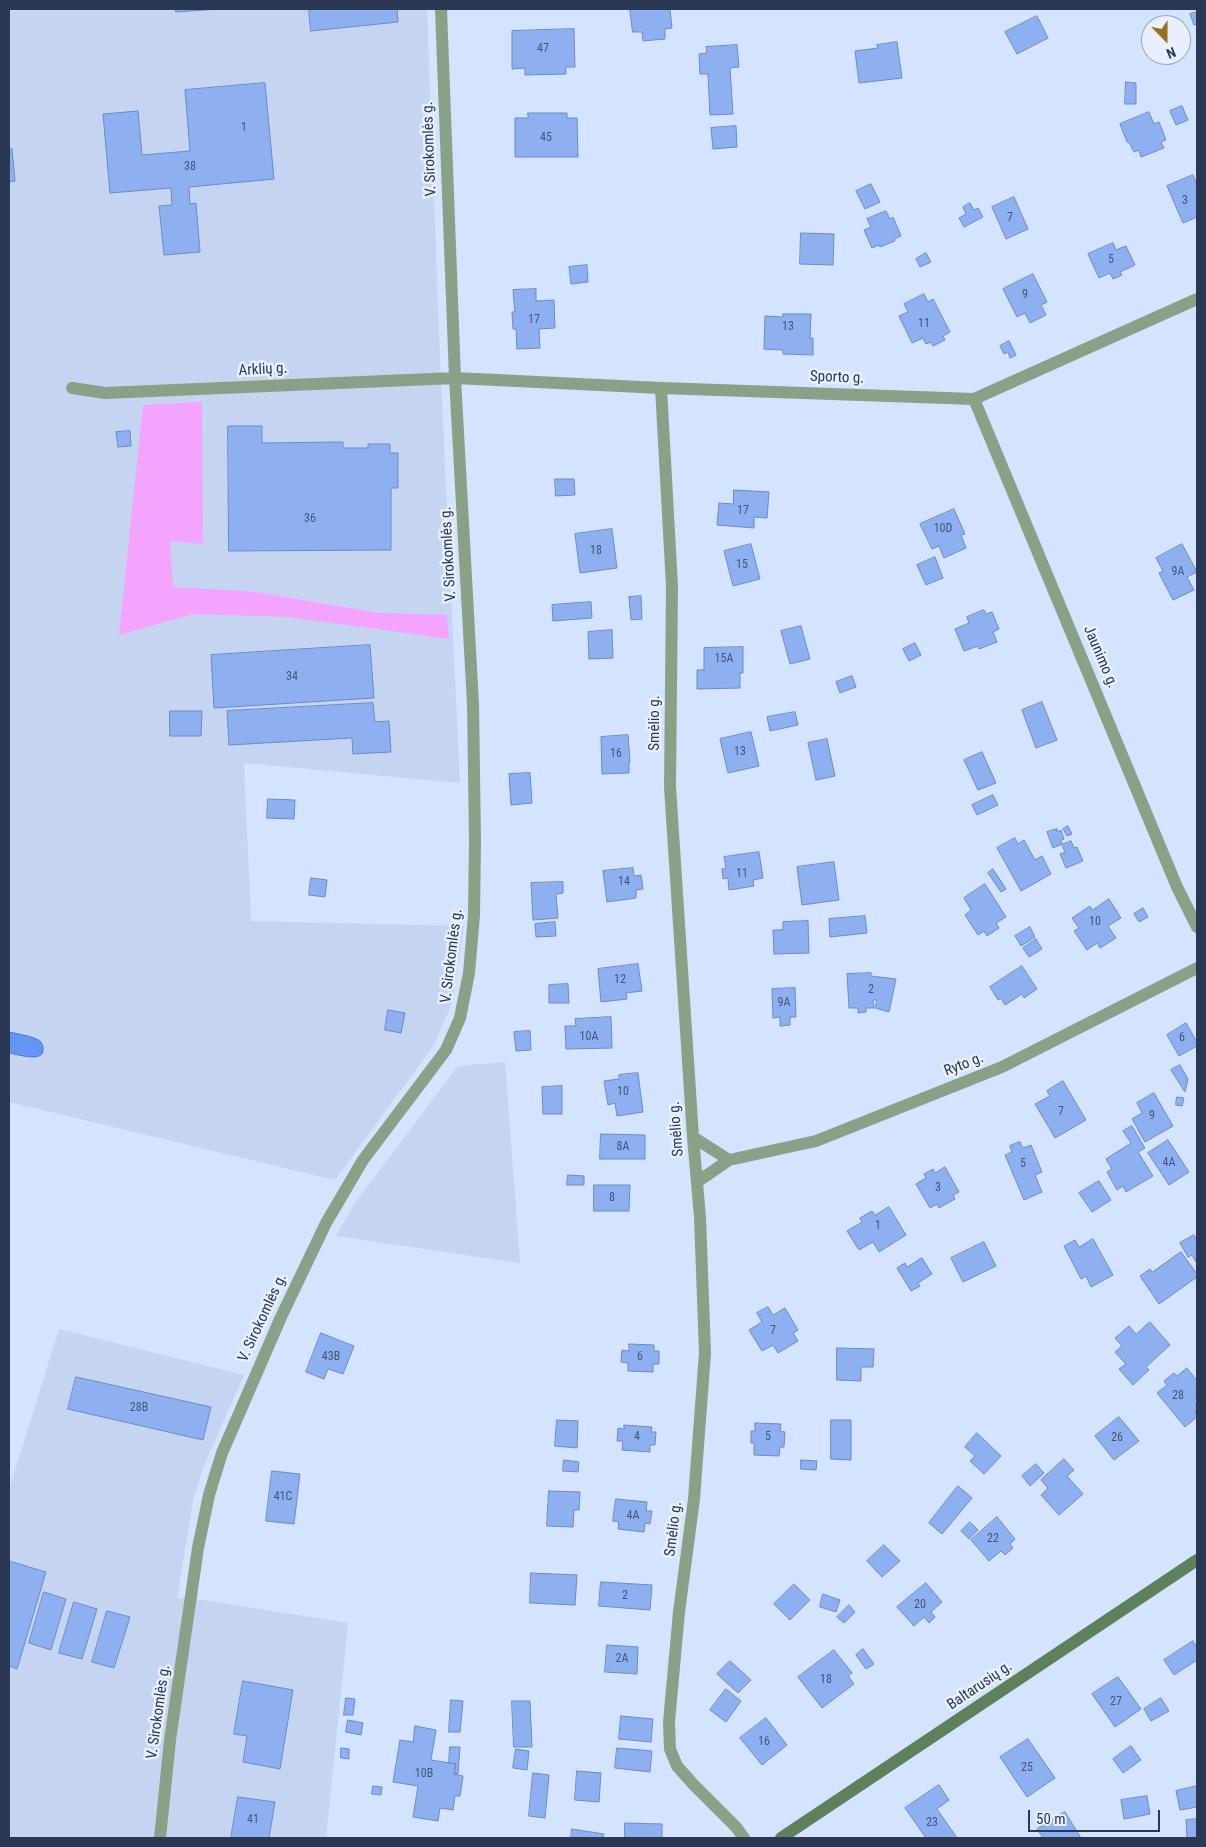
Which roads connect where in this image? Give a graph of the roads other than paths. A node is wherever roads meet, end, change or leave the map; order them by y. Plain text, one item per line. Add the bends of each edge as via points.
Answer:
1 (441, 9) edge
2 (1197, 299) edge
3 (455, 378) junction
4 (72, 388) dead end
5 (661, 388) junction
6 (974, 399) junction
7 (1197, 926) edge
8 (1197, 968) edge
9 (693, 1137) junction
10 (730, 1160) junction
11 (697, 1182) junction
12 (1197, 1560) edge
13 (160, 1838) edge
14 (744, 1838) edge
15 (781, 1838) edge

1 - 3 street, V. Sirokomlės g.
2 - 6 street, Sporto g.
3 - 4 street, Arklių g. via 105,394
3 - 5 street, Sporto g.
3 - 13 street, V. Sirokomlės g. via 473,704 475,841 474,915 469,973 460,1018 446,1050 363,1160 326,1222 222,1453 198,1548 170,1740
5 - 6 street, Sporto g.
5 - 9 street, Smėlio g. via 672,586 670,787
6 - 7 street, Jaunimo g. via 1177,887
8 - 10 street, Ryto g. via 1002,1067 816,1141
9 - 10 street
9 - 11 street, Smėlio g.
10 - 11 street, Ryto g.
11 - 14 street, Smėlio g. via 704,1277 705,1353 694,1499 668,1722 670,1749 677,1766
12 - 15 main road, Baltarusių g.

